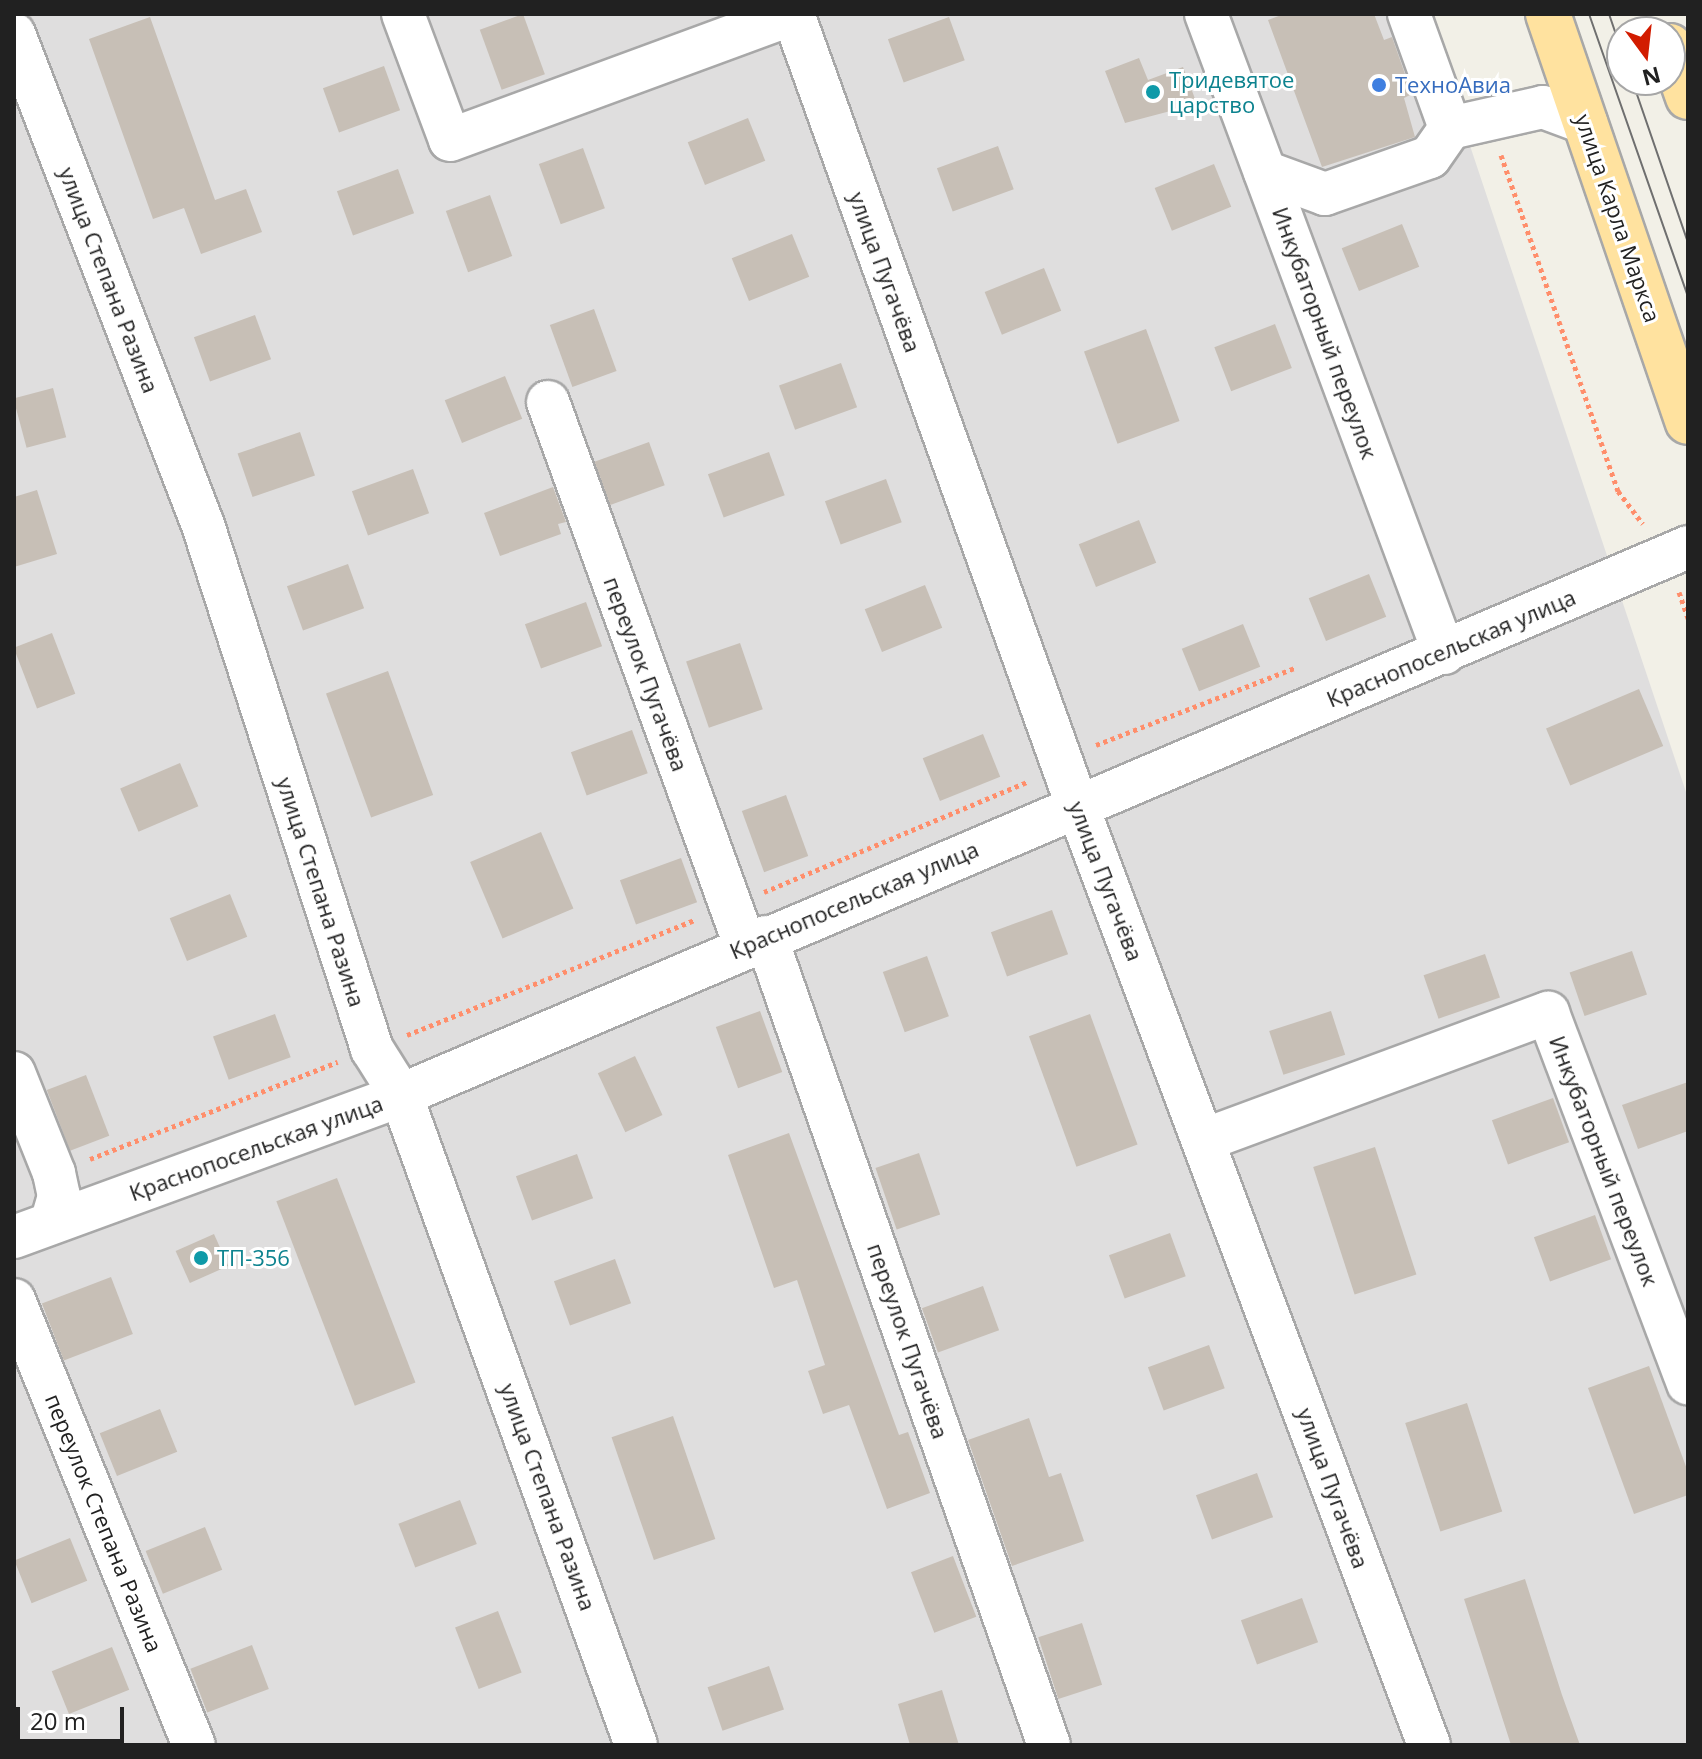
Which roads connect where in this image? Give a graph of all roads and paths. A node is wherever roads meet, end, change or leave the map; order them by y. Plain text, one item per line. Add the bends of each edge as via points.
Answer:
1 (403, 14) edge
2 (792, 14) edge
3 (1206, 14) edge
4 (1409, 14) edge
5 (1548, 14) edge
6 (14, 34) edge
7 (1586, 123) junction
8 (1470, 125) junction
9 (1265, 172) junction
10 (548, 402) dead end
11 (1688, 422) edge
12 (1678, 552) edge
13 (1444, 653) junction
14 (1077, 805) junction
15 (756, 941) junction
16 (14, 1073) edge
17 (401, 1095) junction
18 (1204, 1140) junction
19 (52, 1221) junction
20 (14, 1237) edge
21 (14, 1300) edge
22 (1688, 1383) edge
23 (194, 1745) edge
24 (636, 1745) edge
25 (1049, 1745) edge
26 (1429, 1745) edge

1 - 2 street via 450,140
2 - 14 street, улица Пугачёва
3 - 9 street, Инкубаторный переулок
4 - 8 street
5 - 7 main road, улица Карла Маркса
6 - 17 street, улица Степана Разина via 203,525 372,1049
7 - 8 street via 1543,107
7 - 11 main road, улица Карла Маркса
8 - 9 street via 1430,157 1325,194
8 - 12 path via 1618,491
9 - 13 street, Инкубаторный переулок
10 - 15 street, переулок Пугачёва
12 - 13 street, Краснопосельская улица
13 - 14 street, Краснопосельская улица
14 - 15 street, Краснопосельская улица
14 - 18 street, улица Пугачёва
15 - 17 street, Краснопосельская улица
15 - 25 street, переулок Пугачёва
16 - 19 street via 54,1173 59,1196
17 - 19 street, Краснопосельская улица
17 - 24 street, улица Степана Разина
18 - 22 street, Инкубаторный переулок via 1548,1013
18 - 26 street, улица Пугачёва
19 - 20 street, Краснопосельская улица
21 - 23 street, переулок Степана Разина

